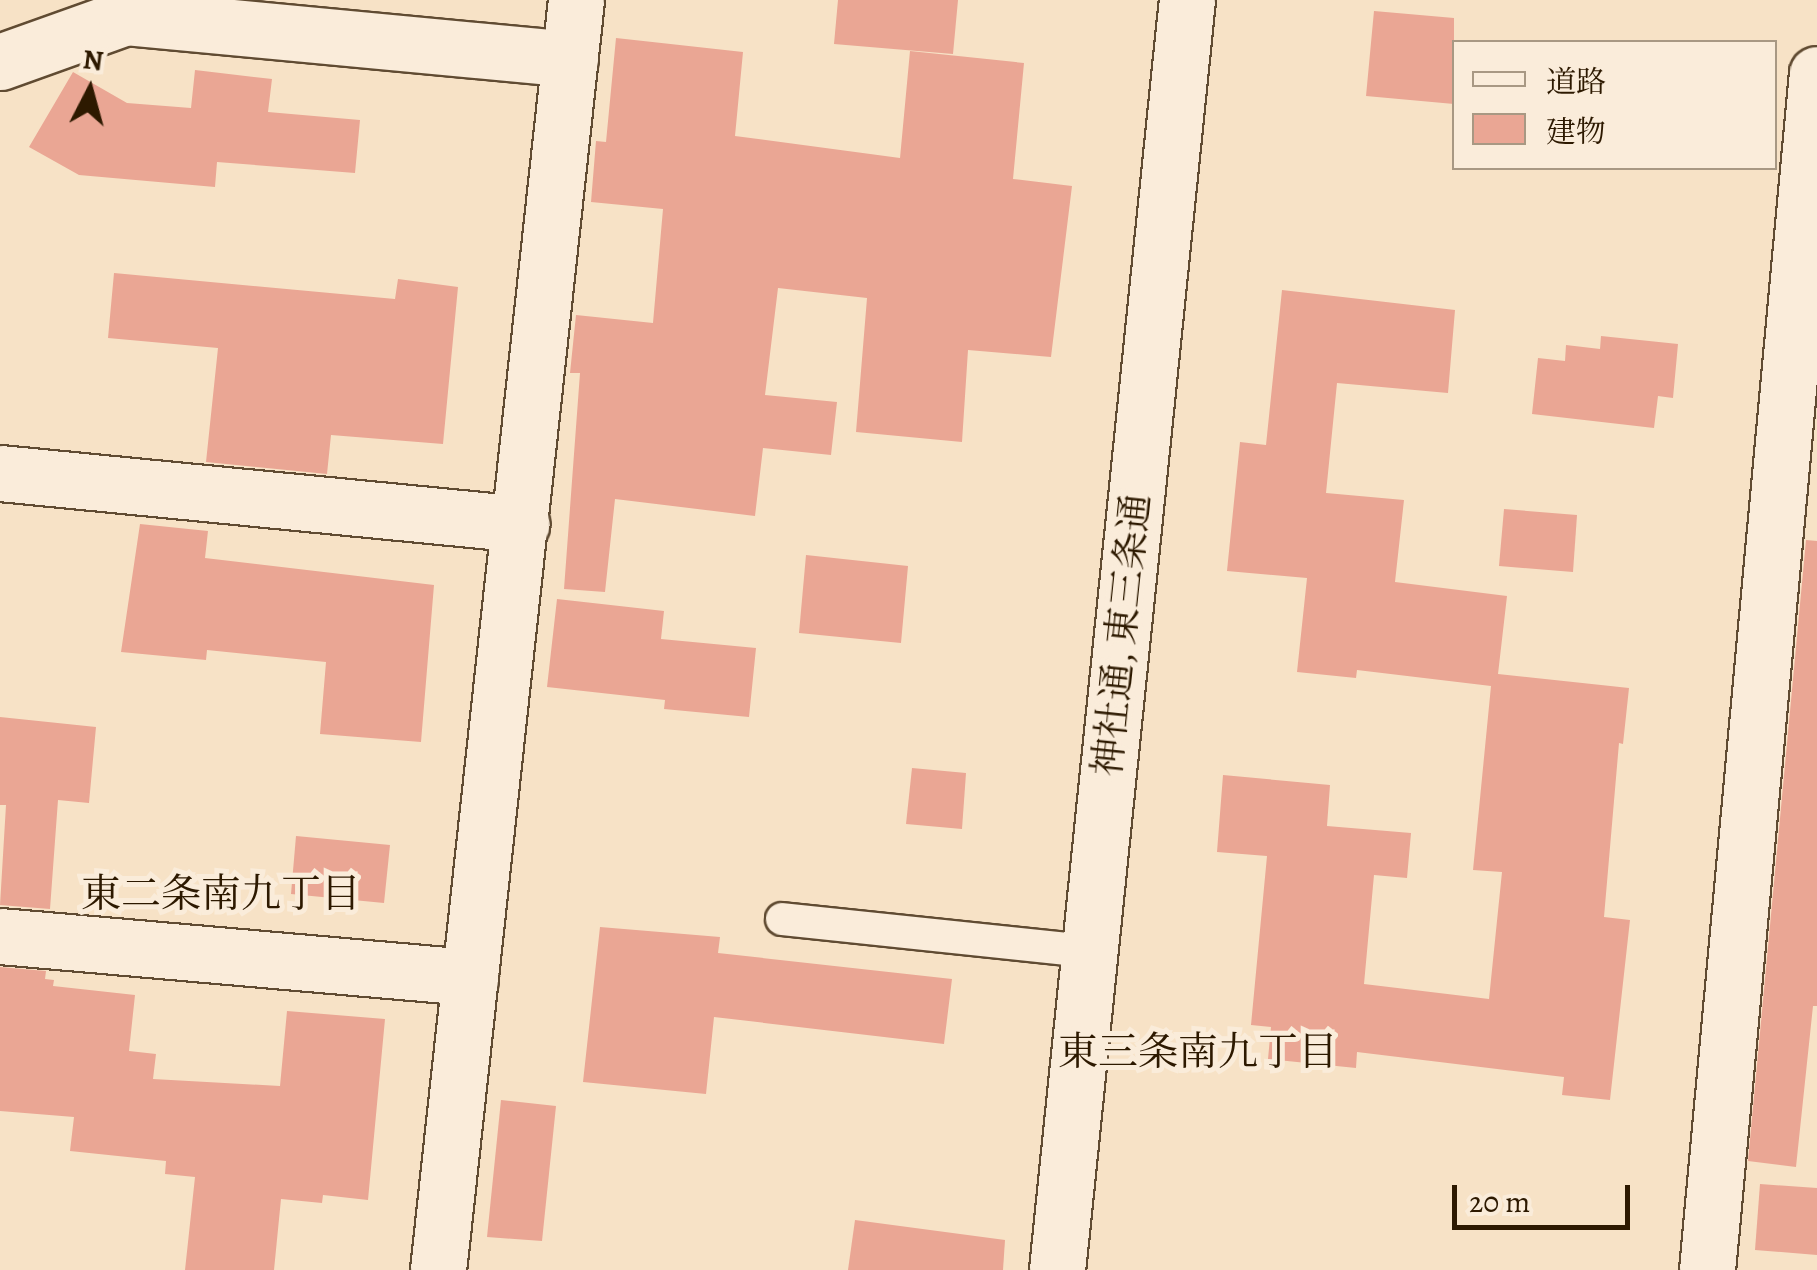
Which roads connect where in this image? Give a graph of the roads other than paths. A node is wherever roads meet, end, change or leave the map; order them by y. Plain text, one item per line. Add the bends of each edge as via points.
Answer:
1 (576, 0) edge
2 (1187, 0) edge
3 (570, 59) junction
4 (0, 62) edge
5 (1817, 74) edge
6 (0, 474) edge
7 (522, 524) junction
8 (782, 919) dead end
9 (0, 936) edge
10 (1089, 951) junction
11 (470, 977) junction
12 (438, 1270) edge
13 (1057, 1270) edge
14 (1707, 1270) edge

1 - 3 street
2 - 10 street, 神社通, 東三条通
3 - 4 street via 126,17
3 - 7 street
5 - 14 street
6 - 7 street
7 - 11 street
8 - 10 lane
9 - 11 street
10 - 13 street, 神社通, 東三条通
11 - 12 street

